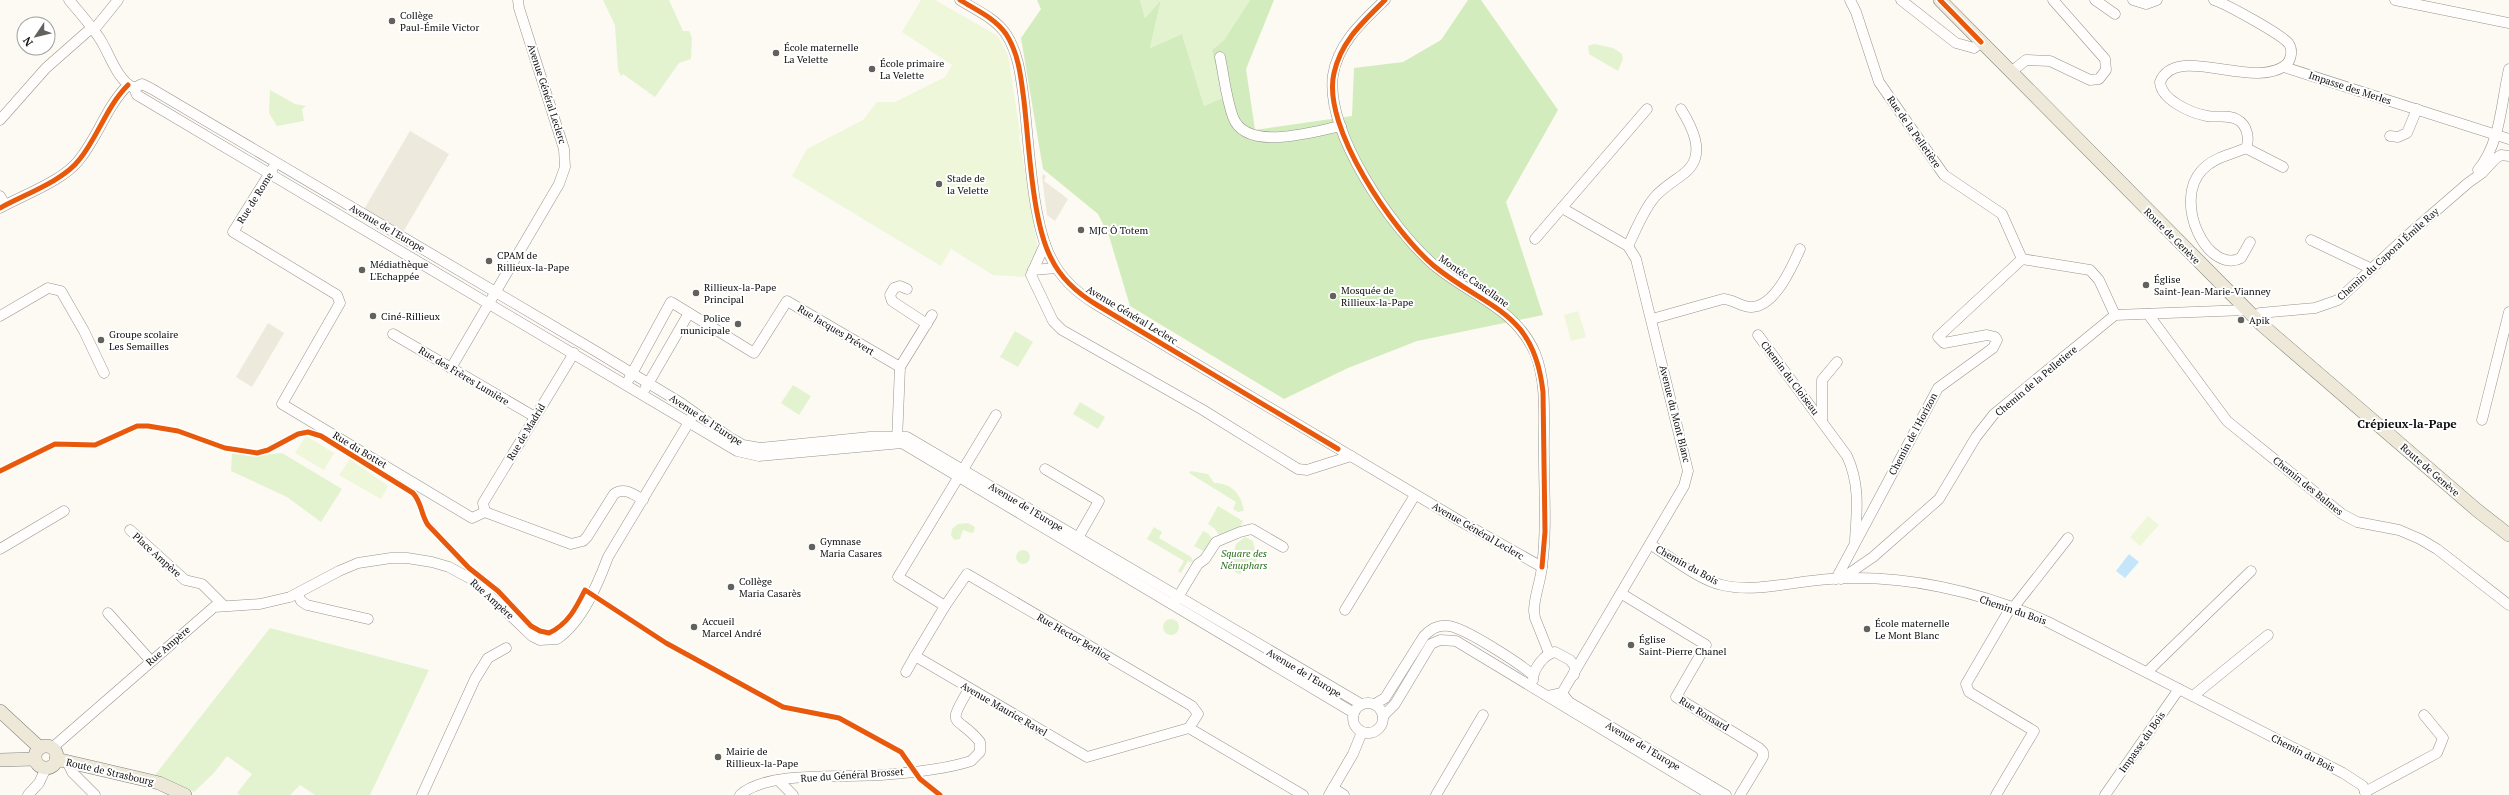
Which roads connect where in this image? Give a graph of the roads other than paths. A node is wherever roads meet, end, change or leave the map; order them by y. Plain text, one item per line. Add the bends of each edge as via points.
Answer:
1 (69, 0) edge
2 (118, 0) edge
3 (518, 0) edge
4 (960, 0) edge
5 (1385, 0) edge
6 (1850, 0) edge
7 (1901, 0) edge
8 (1940, 0) edge
9 (2053, 0) edge
10 (2095, 0) edge
11 (2134, 0) edge
12 (2157, 0) edge
13 (2214, 0) edge
14 (2395, 0) edge
15 (2115, 14) dead end
16 (2509, 23) edge
17 (92, 29) junction
18 (1981, 42) junction
19 (1220, 57) dead end
20 (2284, 67) junction
21 (2509, 69) edge
22 (2011, 72) junction
23 (131, 87) junction
24 (1647, 109) dead end
25 (1681, 109) dead end
26 (2417, 109) junction
27 (0, 120) edge
28 (1341, 126) junction
29 (2497, 135) junction
30 (2390, 136) dead end
31 (2509, 140) edge
32 (2246, 148) junction
33 (2491, 149) junction
34 (2505, 156) edge
35 (276, 163) junction
36 (2283, 167) dead end
37 (270, 174) junction
38 (2468, 183) junction
39 (0, 196) edge
40 (3, 207) edge
41 (1562, 208) junction
42 (233, 232) joint
43 (1535, 239) dead end
44 (2311, 240) dead end
45 (2250, 242) dead end
46 (1045, 244) junction
47 (1628, 246) junction
48 (1800, 249) dead end
49 (2209, 250) junction
50 (2022, 259) junction
51 (2197, 261) junction
52 (1056, 268) junction
53 (1033, 270) junction
54 (2372, 270) junction
55 (907, 290) dead end
56 (497, 293) junction
57 (490, 304) junction
58 (2509, 312) edge
59 (689, 313) junction
60 (2249, 313) junction
61 (2148, 314) junction
62 (2116, 315) junction
63 (0, 316) edge
64 (1652, 319) junction
65 (394, 334) dead end
66 (1758, 336) dead end
67 (574, 354) junction
68 (1837, 362) dead end
69 (451, 368) junction
70 (900, 368) junction
71 (632, 373) junction
72 (104, 374) dead end
73 (648, 383) junction
74 (626, 384) junction
75 (642, 393) junction
76 (996, 415) dead end
77 (535, 417) junction
78 (692, 417) junction
79 (2482, 420) dead end
80 (1822, 421) junction
81 (897, 439) junction
82 (1351, 456) junction
83 (1045, 469) dead end
84 (960, 473) junction
85 (1415, 495) junction
86 (643, 500) junction
87 (64, 511) dead end
88 (485, 512) junction
89 (130, 530) dead end
90 (2509, 535) edge
91 (2068, 538) dead end
92 (1076, 542) junction
93 (1855, 543) junction
94 (1650, 545) junction
95 (1284, 547) dead end
96 (0, 549) edge
97 (1542, 567) junction
98 (2251, 571) dead end
99 (1838, 579) junction
100 (298, 594) junction
101 (1622, 594) junction
102 (1176, 601) junction
103 (223, 605) junction
104 (2509, 605) edge
105 (945, 606) junction
106 (2012, 607) junction
107 (1345, 610) dead end
108 (108, 612) dead end
109 (368, 619) dead end
110 (2268, 635) dead end
111 (506, 648) dead end
112 (1587, 651) junction
113 (1549, 653) junction
114 (915, 656) junction
115 (1570, 660) junction
116 (150, 661) junction
117 (906, 672) dead end
118 (2147, 672) junction
119 (1533, 675) junction
120 (1574, 675) junction
121 (1535, 688) junction
122 (969, 689) junction
123 (2179, 689) junction
124 (1562, 693) junction
125 (1548, 696) junction
126 (2193, 696) junction
127 (1361, 704) junction
128 (1374, 704) junction
129 (0, 711) edge
130 (1354, 713) junction
131 (1483, 715) dead end
132 (2424, 715) dead end
133 (1383, 716) junction
134 (1189, 728) junction
135 (1362, 732) junction
136 (50, 755) junction
137 (0, 760) edge
138 (46, 768) joint
139 (778, 780) junction
140 (1331, 792) edge
141 (2366, 793) edge
142 (28, 795) edge
143 (95, 795) edge
144 (185, 795) edge
145 (422, 795) edge
146 (740, 795) edge
147 (793, 795) edge
148 (1303, 795) edge
149 (1344, 795) edge
150 (1436, 795) edge
151 (1711, 795) edge
152 (1726, 795) edge
153 (1740, 795) edge
154 (1996, 795) edge
155 (2105, 795) edge

1 - 17 street, Avenue de l'Europe
2 - 17 street
3 - 56 street, Avenue Général Leclerc via 518,8 564,149 566,168
4 - 46 street, Avenue Général Leclerc via 998,26 1006,34 1015,51 1041,232
5 - 28 street, Montée Castellane via 1354,31 1338,56 1333,74 1333,90
6 - 50 street, Rue de la Pelletière via 1879,82 1944,175 2002,214
7 - 18 street via 1956,43 1974,48
8 - 18 main road, Route de Genève
9 - 22 street via 2104,59 2106,70 2094,81 2050,61 2026,60
10 - 15 street
11 - 12 street via 2146,4
13 - 20 street via 2289,44 2290,60
14 - 16 street
17 - 23 street, Avenue de l'Europe
17 - 27 street via 46,68
18 - 22 main road, Route de Genève
19 - 28 street via 1233,117 1254,136 1270,138
20 - 26 street, Impasse des Merles
20 - 32 street via 2254,73 2184,65 2168,70 2163,75 2160,89 2169,99 2199,114 2239,120 2248,135
21 - 29 street, Chemin du Caporal Émile Ray
22 - 51 main road, Route de Genève
23 - 35 street, Avenue de l'Europe via 142,84 152,89
23 - 37 street, Avenue de l'Europe via 137,95
23 - 40 street via 118,96 79,161 55,178
24 - 41 street
25 - 47 street via 1693,131 1696,158 1688,170 1654,198
26 - 29 street, Impasse des Merles
26 - 30 street via 2408,133 2398,137
28 - 97 street, Montée Castellane via 1366,181 1387,214 1411,243 1434,266 1506,314 1523,332 1534,351 1541,372 1543,392 1545,532
29 - 31 street
29 - 33 street, Chemin du Caporal Émile Ray
31 - 34 street
32 - 36 street
32 - 49 street via 2209,164 2193,184 2190,210 2198,232
33 - 34 street via 2497,156
33 - 38 street, Chemin du Caporal Émile Ray
34 - 38 street, Chemin du Caporal Émile Ray
35 - 37 street, Rue de Rome
35 - 56 street, Avenue de l'Europe
37 - 42 street, Rue de Rome
37 - 57 street, Avenue de l'Europe
38 - 54 street, Chemin du Caporal Émile Ray
39 - 40 street
41 - 43 street
41 - 47 street
42 - 88 street, Rue du Bottet via 337,295 340,303 282,404 472,518
44 - 54 street
45 - 49 street via 2241,258 2236,260 2224,259
46 - 52 street, Avenue Général Leclerc
46 - 53 street
47 - 64 street, Avenue du Mont Blanc via 1638,266
48 - 64 street via 1784,281 1760,305 1747,307 1732,299 1723,299
49 - 51 street
50 - 62 street via 2090,270 2100,280
50 - 93 street, Chemin de l'Horizon via 1938,337 1944,343 1987,336 1995,337 1997,340 1993,348 1938,388
51 - 60 main road, Route de Genève
52 - 53 street
52 - 82 street, Avenue Général Leclerc via 1082,296
53 - 82 street via 1032,280 1053,321 1062,330 1203,410 1298,469 1307,470
54 - 60 street, Chemin du Caporal Émile Ray via 2347,293 2326,306
55 - 70 street via 900,286 894,288 890,295 892,301 930,319
56 - 57 street, Avenue Général Leclerc
56 - 71 street, Avenue de l'Europe
57 - 67 street, Avenue de l'Europe
57 - 69 street, Avenue Général Leclerc
58 - 79 street
59 - 70 street, Rue Jacques Prévert via 754,353 787,301
59 - 71 street, Rue Jacques Prévert via 671,302
59 - 73 street
60 - 61 street
60 - 90 main road, Route de Genève
61 - 62 street
61 - 104 street, Chemin des Balmes via 2227,421 2342,514 2357,522 2399,530 2437,548
62 - 99 street, Chemin de la Pelletiere via 1994,414 1976,437 1939,499 1873,557
63 - 72 street via 48,288 61,291 84,331
64 - 94 street, Avenue du Mont Blanc via 1688,471 1684,486
65 - 69 street, Rue des Frères Lumière
66 - 80 street, Chemin du Cloiseau
67 - 74 street, Avenue de l'Europe
67 - 77 street, Rue de Madrid
68 - 80 street, Chemin du Cloiseau via 1822,380
69 - 77 street, Rue des Frères Lumière
70 - 81 street
71 - 73 street, Avenue de l'Europe
71 - 74 street, Rue Jacques Prévert
73 - 75 street
73 - 78 street, Avenue de l'Europe
74 - 75 street, Avenue de l'Europe
75 - 78 street, Avenue de l'Europe
76 - 84 street
77 - 88 street, Rue de Madrid via 483,503
78 - 81 street, Avenue de l'Europe via 752,448
78 - 86 street, Rue Ampère
80 - 93 street, Chemin du Cloiseau via 1847,456 1856,477
81 - 84 street, Avenue de l'Europe
82 - 85 street, Avenue Général Leclerc
83 - 92 street via 1099,501
84 - 92 street, Avenue de l'Europe
84 - 105 street via 898,577
85 - 97 street, Avenue Général Leclerc
85 - 107 street
86 - 88 street via 625,491 618,491 586,537 576,544
86 - 100 street, Rue Ampère via 608,557 600,577 575,620 557,639 540,640 532,636 473,580 449,567 429,561 391,558 358,563
87 - 96 street
89 - 103 street, Place Ampère via 185,580 202,584
91 - 106 street
92 - 102 street, Avenue de l'Europe
93 - 99 street, Chemin de l'Horizon
94 - 99 street, Chemin du Bois via 1721,585 1748,587
94 - 101 street, Avenue du Mont Blanc
95 - 102 street via 1252,529 1216,542 1205,559 1198,564
97 - 113 street, Montée Castellane via 1534,618
98 - 118 street
99 - 106 street, Chemin du Bois via 1924,583
100 - 103 street, Rue Ampère via 260,604
100 - 109 street via 301,601 307,605
101 - 112 street, Avenue du Mont Blanc
101 - 153 street, Rue Ronsard via 1706,645 1676,697 1763,752 1763,757
102 - 127 street, Avenue de l'Europe
102 - 130 street, Avenue de l'Europe
103 - 116 street, Rue Ampère via 210,609
105 - 114 street
105 - 134 street, Rue Hector Berlioz via 966,574 1192,706 1198,714
106 - 118 street, Chemin du Bois via 2048,622
106 - 154 street via 1966,684 1969,692 2034,731
108 - 116 street
110 - 126 street
111 - 145 street via 488,658 475,679
112 - 115 street
112 - 120 street, Avenue du Mont Blanc
113 - 115 street via 1555,652
113 - 119 street
114 - 117 street
114 - 122 street, Avenue Maurice Ravel
115 - 120 street via 1575,666
116 - 136 street, Rue Ampère
118 - 123 street, Chemin du Bois
119 - 121 street
119 - 128 street via 1457,628 1440,626 1433,628 1424,636 1385,698
120 - 124 street
121 - 125 street
121 - 133 street via 1456,641 1440,640 1426,650 1395,704
122 - 134 street, Avenue Maurice Ravel via 1087,757
122 - 139 street, Rue du Général Brosset via 955,711 955,717 958,723 980,742 980,752 971,761 881,775
123 - 126 street, Chemin du Bois
123 - 155 street, Impasse du Bois
124 - 125 street
124 - 152 street, Avenue de l'Europe via 1569,702
125 - 151 street, Avenue de l'Europe
126 - 141 street, Chemin du Bois via 2355,780
127 - 128 street
127 - 130 street
128 - 133 street via 1380,708
129 - 136 main road
130 - 135 street via 1355,725
131 - 150 street
132 - 141 street via 2443,738 2437,753
133 - 135 street via 1382,724 1377,730
134 - 148 street
135 - 140 street via 1353,754
136 - 137 main road, Route de Strasbourg
136 - 138 main road via 39,766
136 - 143 street
136 - 144 main road, Route de Strasbourg via 159,783
138 - 142 street via 39,783
139 - 146 street, Rue du Général Brosset via 752,787
139 - 147 street
140 - 149 street

